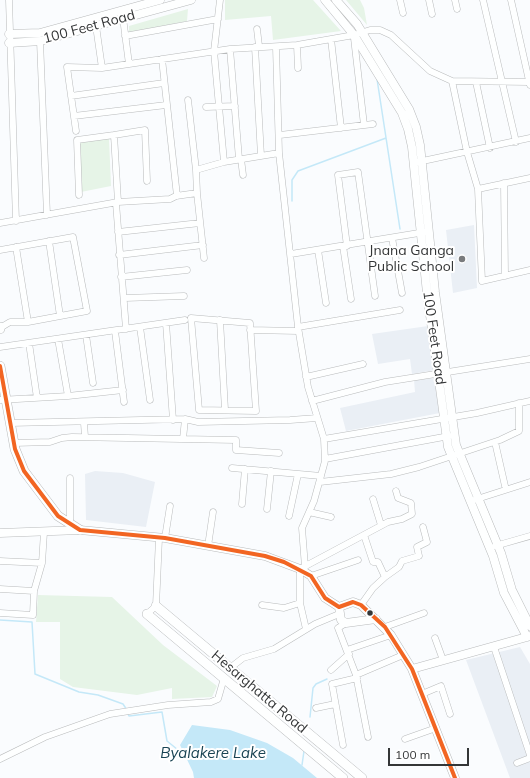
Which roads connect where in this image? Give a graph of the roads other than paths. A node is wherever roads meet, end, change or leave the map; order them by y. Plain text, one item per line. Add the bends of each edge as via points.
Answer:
1 (9, 0) edge
2 (160, 0) edge
3 (191, 0) edge
4 (220, 0) edge
5 (325, 0) edge
6 (336, 0) edge
7 (400, 0) edge
8 (429, 0) edge
9 (455, 0) edge
10 (483, 0) edge
11 (511, 0) edge
12 (457, 9) dead end
13 (403, 13) dead end
14 (432, 14) dead end
15 (123, 18) junction
16 (218, 19) junction
17 (96, 26) junction
18 (257, 29) dead end
19 (9, 34) junction
20 (358, 34) junction
21 (125, 36) junction
22 (331, 39) junction
23 (40, 41) junction
24 (10, 43) junction
25 (297, 45) junction
26 (257, 47) junction
27 (276, 47) junction
28 (230, 48) junction
29 (214, 51) junction
30 (162, 59) junction
31 (129, 64) junction
32 (102, 68) junction
33 (298, 68) dead end
34 (452, 81) junction
35 (476, 82) junction
36 (164, 83) junction
37 (502, 83) junction
38 (530, 84) edge
39 (71, 96) junction
40 (188, 100) dead end
41 (166, 105) junction
42 (235, 106) junction
43 (206, 107) dead end
44 (219, 107) junction
45 (74, 116) junction
46 (374, 124) dead end
47 (364, 126) junction
48 (341, 128) junction
49 (76, 131) dead end
50 (114, 135) junction
51 (280, 135) dead end
52 (530, 138) edge
53 (516, 142) junction
54 (490, 148) junction
55 (467, 152) junction
56 (279, 153) junction
57 (261, 156) junction
58 (240, 159) junction
59 (224, 162) junction
60 (417, 162) junction
61 (196, 170) junction
62 (243, 175) dead end
63 (530, 178) edge
64 (147, 181) dead end
65 (504, 183) junction
66 (478, 189) junction
67 (197, 193) junction
68 (79, 195) dead end
69 (177, 196) junction
70 (117, 203) junction
71 (47, 215) junction
72 (16, 221) junction
73 (0, 223) edge
74 (200, 223) junction
75 (118, 232) junction
76 (425, 232) junction
77 (392, 238) junction
78 (49, 241) junction
79 (369, 242) junction
80 (203, 245) junction
81 (345, 246) junction
82 (16, 247) junction
83 (0, 250) edge
84 (318, 250) junction
85 (290, 254) junction
86 (119, 255) junction
87 (204, 258) dead end
88 (187, 270) dead end
89 (530, 270) edge
90 (505, 276) junction
91 (121, 277) junction
92 (402, 293) dead end
93 (184, 296) dead end
94 (375, 296) dead end
95 (125, 298) junction
96 (351, 299) dead end
97 (326, 302) dead end
98 (400, 310) dead end
99 (60, 316) junction
100 (185, 320) dead end
101 (220, 320) junction
102 (28, 322) junction
103 (166, 323) junction
104 (140, 327) junction
105 (0, 328) edge
106 (126, 329) junction
107 (298, 329) junction
108 (250, 330) junction
109 (115, 331) junction
110 (86, 335) junction
111 (58, 339) junction
112 (29, 343) junction
113 (0, 347) edge
114 (530, 359) edge
115 (363, 364) dead end
116 (0, 366) edge
117 (442, 374) junction
118 (306, 377) junction
119 (93, 383) dead end
120 (123, 390) junction
121 (68, 396) junction
122 (37, 398) junction
123 (3, 400) edge
124 (150, 400) dead end
125 (312, 401) junction
126 (530, 401) edge
127 (124, 402) dead end
128 (519, 403) junction
129 (225, 410) junction
130 (448, 417) junction
131 (317, 418) junction
132 (185, 419) junction
133 (173, 420) junction
134 (10, 423) junction
135 (84, 423) junction
136 (451, 436) junction
137 (85, 437) junction
138 (183, 439) junction
139 (324, 439) junction
140 (495, 442) junction
141 (14, 443) junction
142 (279, 453) dead end
143 (456, 454) junction
144 (325, 459) junction
145 (232, 468) dead end
146 (245, 469) junction
147 (271, 471) junction
148 (298, 474) junction
149 (321, 476) junction
150 (70, 478) dead end
151 (320, 482) junction
152 (530, 482) edge
153 (505, 486) dead end
154 (396, 491) dead end
155 (373, 499) dead end
156 (474, 500) junction
157 (242, 504) dead end
158 (170, 506) dead end
159 (267, 509) dead end
160 (213, 512) dead end
161 (309, 512) junction
162 (289, 516) dead end
163 (331, 517) dead end
164 (70, 523) junction
165 (381, 526) junction
166 (423, 527) dead end
167 (80, 530) junction
168 (44, 532) junction
169 (0, 533) edge
170 (364, 535) junction
171 (530, 536) edge
172 (162, 538) junction
173 (208, 546) junction
174 (494, 546) junction
175 (358, 560) dead end
176 (0, 562) edge
177 (42, 563) junction
178 (303, 568) junction
179 (311, 576) junction
180 (385, 577) junction
181 (0, 589) edge
182 (34, 591) junction
183 (300, 603) junction
184 (262, 605) dead end
185 (361, 605) junction
186 (156, 606) junction
187 (339, 611) junction
188 (424, 613) dead end
189 (0, 614) edge
190 (147, 614) joint
191 (376, 619) junction
192 (346, 623) junction
193 (530, 626) edge
194 (385, 627) junction
195 (306, 629) junction
196 (391, 635) junction
197 (528, 637) edge
198 (435, 638) dead end
199 (494, 647) junction
200 (348, 652) junction
201 (404, 655) junction
202 (442, 660) junction
203 (230, 668) junction
204 (412, 669) junction
205 (331, 670) dead end
206 (357, 676) junction
207 (224, 678) junction
208 (422, 694) junction
209 (336, 704) junction
210 (316, 708) dead end
211 (450, 714) dead end
212 (436, 728) junction
213 (368, 737) dead end
214 (405, 739) dead end
215 (343, 744) dead end
216 (530, 756) edge
217 (0, 758) edge
218 (517, 763) dead end
219 (343, 778) edge
220 (362, 778) edge
221 (455, 778) edge

1 - 19 street
2 - 19 main road, 100 Feet Road via 40,33
3 - 15 main road, 100 Feet Road
4 - 16 street
5 - 20 main road, 100 Feet Road
6 - 20 main road, 100 Feet Road
7 - 13 street
8 - 14 street
9 - 12 street
10 - 37 street
11 - 38 street
15 - 17 main road, 100 Feet Road
15 - 21 street
16 - 21 street
16 - 29 street
17 - 23 main road, 100 Feet Road
17 - 32 street
18 - 26 street
19 - 24 street
20 - 22 street
20 - 34 street via 380,30 391,35 430,71
20 - 47 street
20 - 60 main road, 100 Feet Road via 402,113
21 - 31 street
22 - 25 street
22 - 48 street
23 - 24 main road, 100 Feet Road
23 - 71 street
24 - 72 street
25 - 27 street
25 - 33 street
26 - 27 street
26 - 28 street
26 - 57 street
27 - 56 street
28 - 29 street
28 - 42 street
29 - 30 street
29 - 44 street
30 - 31 street
30 - 36 street
31 - 32 street
32 - 39 street via 67,67
34 - 35 street
34 - 55 street
35 - 37 street
35 - 54 street
36 - 39 street
36 - 41 street
37 - 38 street
37 - 53 street
39 - 45 street
40 - 61 street
41 - 45 street
41 - 69 street
42 - 44 street
42 - 58 street
43 - 44 street
44 - 59 street
45 - 49 street
46 - 47 street
47 - 48 street
48 - 51 street
50 - 64 street via 145,130
50 - 68 street via 77,140
50 - 70 street
52 - 53 street
53 - 54 street
54 - 55 street
55 - 60 street
55 - 66 street
56 - 57 street
56 - 85 street
57 - 58 street
58 - 59 street
58 - 62 street
59 - 61 street
60 - 76 main road, 100 Feet Road
61 - 67 street
63 - 65 street
65 - 66 street
65 - 90 street
66 - 90 street via 482,281
67 - 69 street
67 - 74 street
69 - 70 street via 170,199
70 - 71 street
70 - 75 street
71 - 72 street
72 - 73 street
74 - 75 street
74 - 80 street
75 - 86 street
76 - 77 street
76 - 117 main road, 100 Feet Road
77 - 79 street
77 - 92 street
78 - 82 street
78 - 99 street
78 - 99 street via 73,237 87,311
79 - 81 street
79 - 81 street via 358,172 338,175
79 - 94 street
80 - 86 street
80 - 87 street
81 - 84 street
81 - 96 street
82 - 83 street
82 - 102 street
84 - 85 street
84 - 97 street
85 - 107 street
86 - 91 street
88 - 91 street
89 - 90 street
91 - 95 street
93 - 95 street
95 - 106 street
98 - 107 street
99 - 102 street
100 - 103 street
101 - 108 street via 250,323
101 - 129 street
101 - 129 street via 191,318 199,410
102 - 105 street via 10,322
103 - 104 street
103 - 133 street
104 - 106 street
104 - 124 street
106 - 109 street
107 - 108 street
107 - 118 street
108 - 129 street via 256,410
109 - 110 street
109 - 120 street
110 - 111 street
110 - 119 street
111 - 112 street
111 - 121 street
112 - 113 street
112 - 122 street
114 - 117 street
115 - 118 street
116 - 123 main road
117 - 125 street via 384,382
117 - 130 main road, 100 Feet Road
118 - 125 street
120 - 121 street
120 - 127 street
121 - 122 street
122 - 123 street
123 - 134 main road
125 - 131 street
126 - 128 street
128 - 130 street
128 - 140 street via 519,431
130 - 136 main road, 100 Feet Road
130 - 139 street
131 - 132 street via 198,422
131 - 139 street
132 - 133 street
132 - 138 street
133 - 135 street
134 - 135 street
134 - 141 main road
135 - 137 street
136 - 143 main road, 100 Feet Road
136 - 144 street
137 - 138 street
137 - 141 street via 62,438 50,442
138 - 142 street via 236,440 236,450
139 - 144 street
140 - 143 street
140 - 153 street
141 - 164 main road via 24,471 58,516
143 - 151 street via 391,474
143 - 156 main road, 100 Feet Road
144 - 149 street
145 - 146 street
146 - 147 street
146 - 157 street
147 - 148 street
147 - 159 street
148 - 149 street
148 - 162 street
149 - 151 street
150 - 164 street
151 - 161 street
152 - 156 street
154 - 165 street via 398,498 412,503 412,514
155 - 165 street
156 - 174 main road, 100 Feet Road
158 - 172 street
160 - 173 street
161 - 163 street
161 - 178 street via 302,528
164 - 167 main road
165 - 170 street
166 - 180 street via 427,542 417,547 419,556 402,561 399,568
167 - 168 main road
167 - 172 main road
168 - 169 main road
168 - 177 street
170 - 178 street
170 - 180 street via 373,562 378,562
171 - 174 street
172 - 173 main road
172 - 186 street
173 - 178 main road via 265,556
174 - 193 main road, 100 Feet Road
174 - 197 main road, 100 Feet Road via 504,593
175 - 179 street
176 - 177 street
177 - 182 street
178 - 179 main road
178 - 183 street
179 - 187 main road via 325,598
180 - 185 street
181 - 182 street
182 - 189 street via 33,615
183 - 184 street via 284,608
183 - 195 street
185 - 187 main road via 353,602
185 - 191 main road
186 - 190 street
186 - 203 main road, Hesarghatta Road
187 - 192 main road via 341,620
187 - 195 street
188 - 194 street
190 - 207 main road, Hesarghatta Road
191 - 192 main road
191 - 194 main road
192 - 200 street via 338,628
194 - 196 main road
195 - 203 street via 274,649 243,658
196 - 200 street
196 - 201 main road
197 - 199 main road
198 - 202 street
199 - 202 main road
199 - 216 street
200 - 205 street
200 - 206 street
201 - 204 main road
201 - 206 street
202 - 204 main road
203 - 220 main road, Hesarghatta Road
204 - 208 main road
206 - 209 street via 332,684
206 - 213 street
207 - 217 street via 218,699 211,702 168,705 110,714 45,737
207 - 219 main road, Hesarghatta Road
208 - 211 street via 441,686
208 - 212 main road
209 - 210 street
209 - 215 street
212 - 214 street
212 - 221 main road
216 - 218 street

